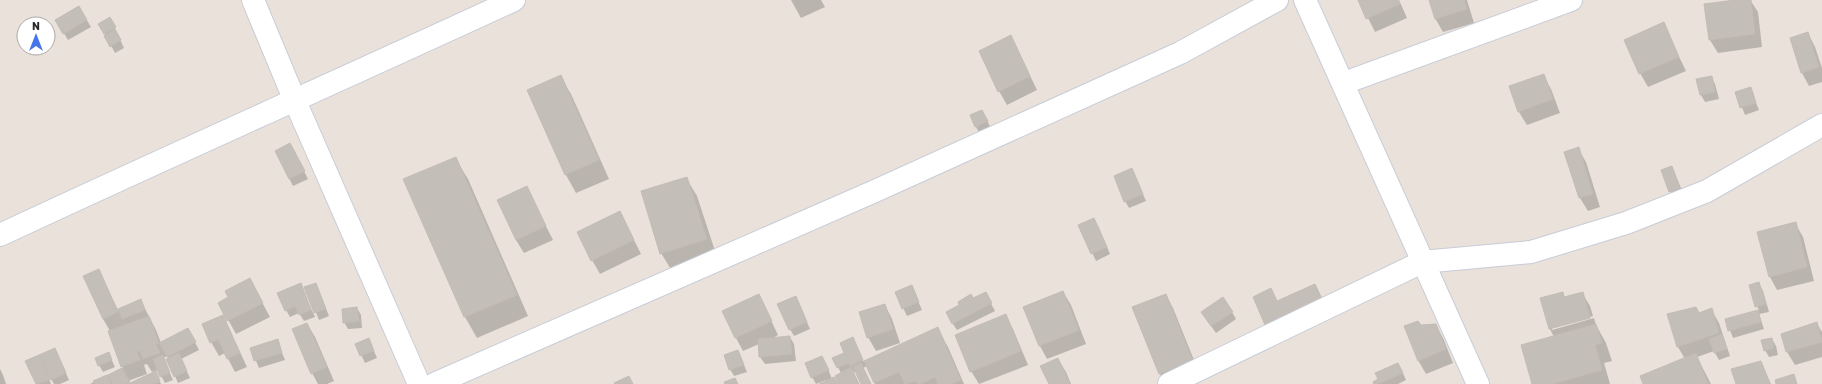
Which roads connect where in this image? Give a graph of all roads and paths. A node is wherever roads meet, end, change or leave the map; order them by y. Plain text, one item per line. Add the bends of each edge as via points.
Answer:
1 (254, 0) edge
2 (514, 0) edge
3 (1277, 0) edge
4 (1304, 0) edge
5 (1571, 0) edge
6 (1344, 83) junction
7 (295, 101) junction
8 (1822, 125) edge
9 (0, 235) edge
10 (1422, 262) junction
11 (419, 384) edge
12 (434, 384) edge
13 (1169, 384) edge
14 (1478, 384) edge

1 - 7 street
2 - 7 street
3 - 12 street via 1180,54
4 - 6 street
5 - 6 street
6 - 10 street
7 - 9 street
7 - 11 street
8 - 10 street via 1707,191 1626,223 1532,252
10 - 13 street
10 - 14 street

